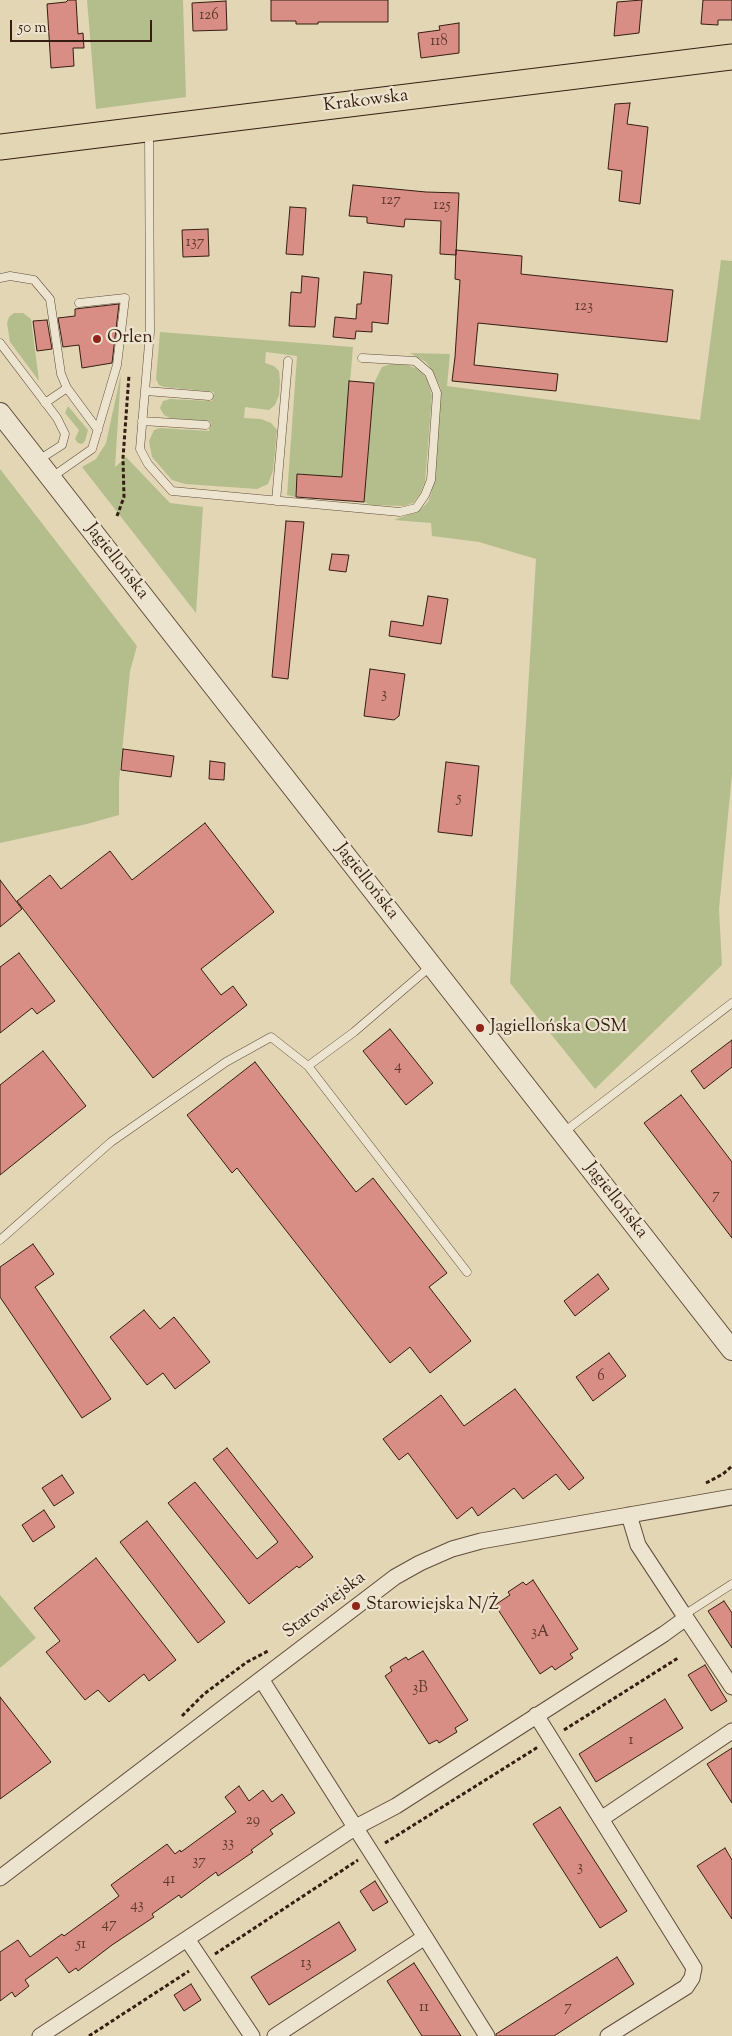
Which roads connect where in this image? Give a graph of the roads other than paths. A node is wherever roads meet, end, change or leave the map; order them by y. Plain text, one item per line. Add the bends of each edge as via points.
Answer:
1 (732, 57) edge
2 (149, 129) junction
3 (0, 147) edge
4 (0, 278) edge
5 (79, 302) dead end
6 (0, 343) edge
7 (362, 358) dead end
8 (288, 361) dead end
9 (67, 388) junction
10 (146, 391) junction
11 (210, 396) dead end
12 (45, 403) junction
13 (0, 413) edge
14 (142, 421) junction
15 (206, 425) dead end
16 (98, 430) junction
17 (37, 461) junction
18 (50, 478) junction
19 (276, 501) junction
20 (431, 966) junction
21 (732, 1004) edge
22 (308, 1066) junction
23 (563, 1134) junction
24 (0, 1240) edge
25 (467, 1272) dead end
26 (732, 1350) edge
27 (732, 1497) edge
28 (716, 1501) junction
29 (732, 1502) edge
30 (629, 1515) junction
31 (732, 1584) edge
32 (685, 1616) junction
33 (261, 1679) junction
34 (732, 1687) edge
35 (536, 1715) junction
36 (732, 1731) edge
37 (601, 1819) junction
38 (356, 1826) junction
39 (0, 1878) edge
40 (425, 1937) junction
41 (187, 1939) junction
42 (40, 2036) edge
43 (252, 2036) edge
44 (275, 2036) edge
45 (487, 2036) edge
46 (608, 2036) edge

1 - 2 main road, Krakowska
2 - 3 main road, Krakowska
2 - 10 lane via 150,332
4 - 9 lane via 10,276 34,280 50,298 61,374
5 - 16 lane via 125,298 117,365
6 - 12 lane
7 - 19 lane via 415,361 429,373 437,393 431,480 425,495 416,508 400,512
8 - 19 lane
9 - 12 lane
9 - 16 lane
10 - 11 lane
10 - 14 lane
12 - 17 lane via 65,434 64,443
13 - 17 street, Jagiellońska
14 - 15 lane
14 - 19 lane via 140,449 148,464 172,491
16 - 18 lane via 92,449
17 - 18 street, Jagiellońska
18 - 20 street, Jagiellońska
20 - 22 lane via 354,1032
20 - 23 street, Jagiellońska
21 - 23 lane
22 - 24 lane via 271,1037 226,1062 111,1142
22 - 25 lane
23 - 26 street, Jagiellońska
27 - 28 street, Starowiejska
28 - 29 street
28 - 30 street, Starowiejska
30 - 32 street via 638,1545
30 - 33 street, Starowiejska via 481,1541 434,1555 395,1577
31 - 32 lane
32 - 34 street
32 - 35 street via 664,1634
33 - 38 street
33 - 39 street, Starowiejska
35 - 37 street
35 - 38 street via 396,1806
36 - 37 street
37 - 46 street via 694,1968 686,1987
38 - 40 street
38 - 41 street
40 - 44 street
40 - 45 street
41 - 42 street
41 - 43 street

